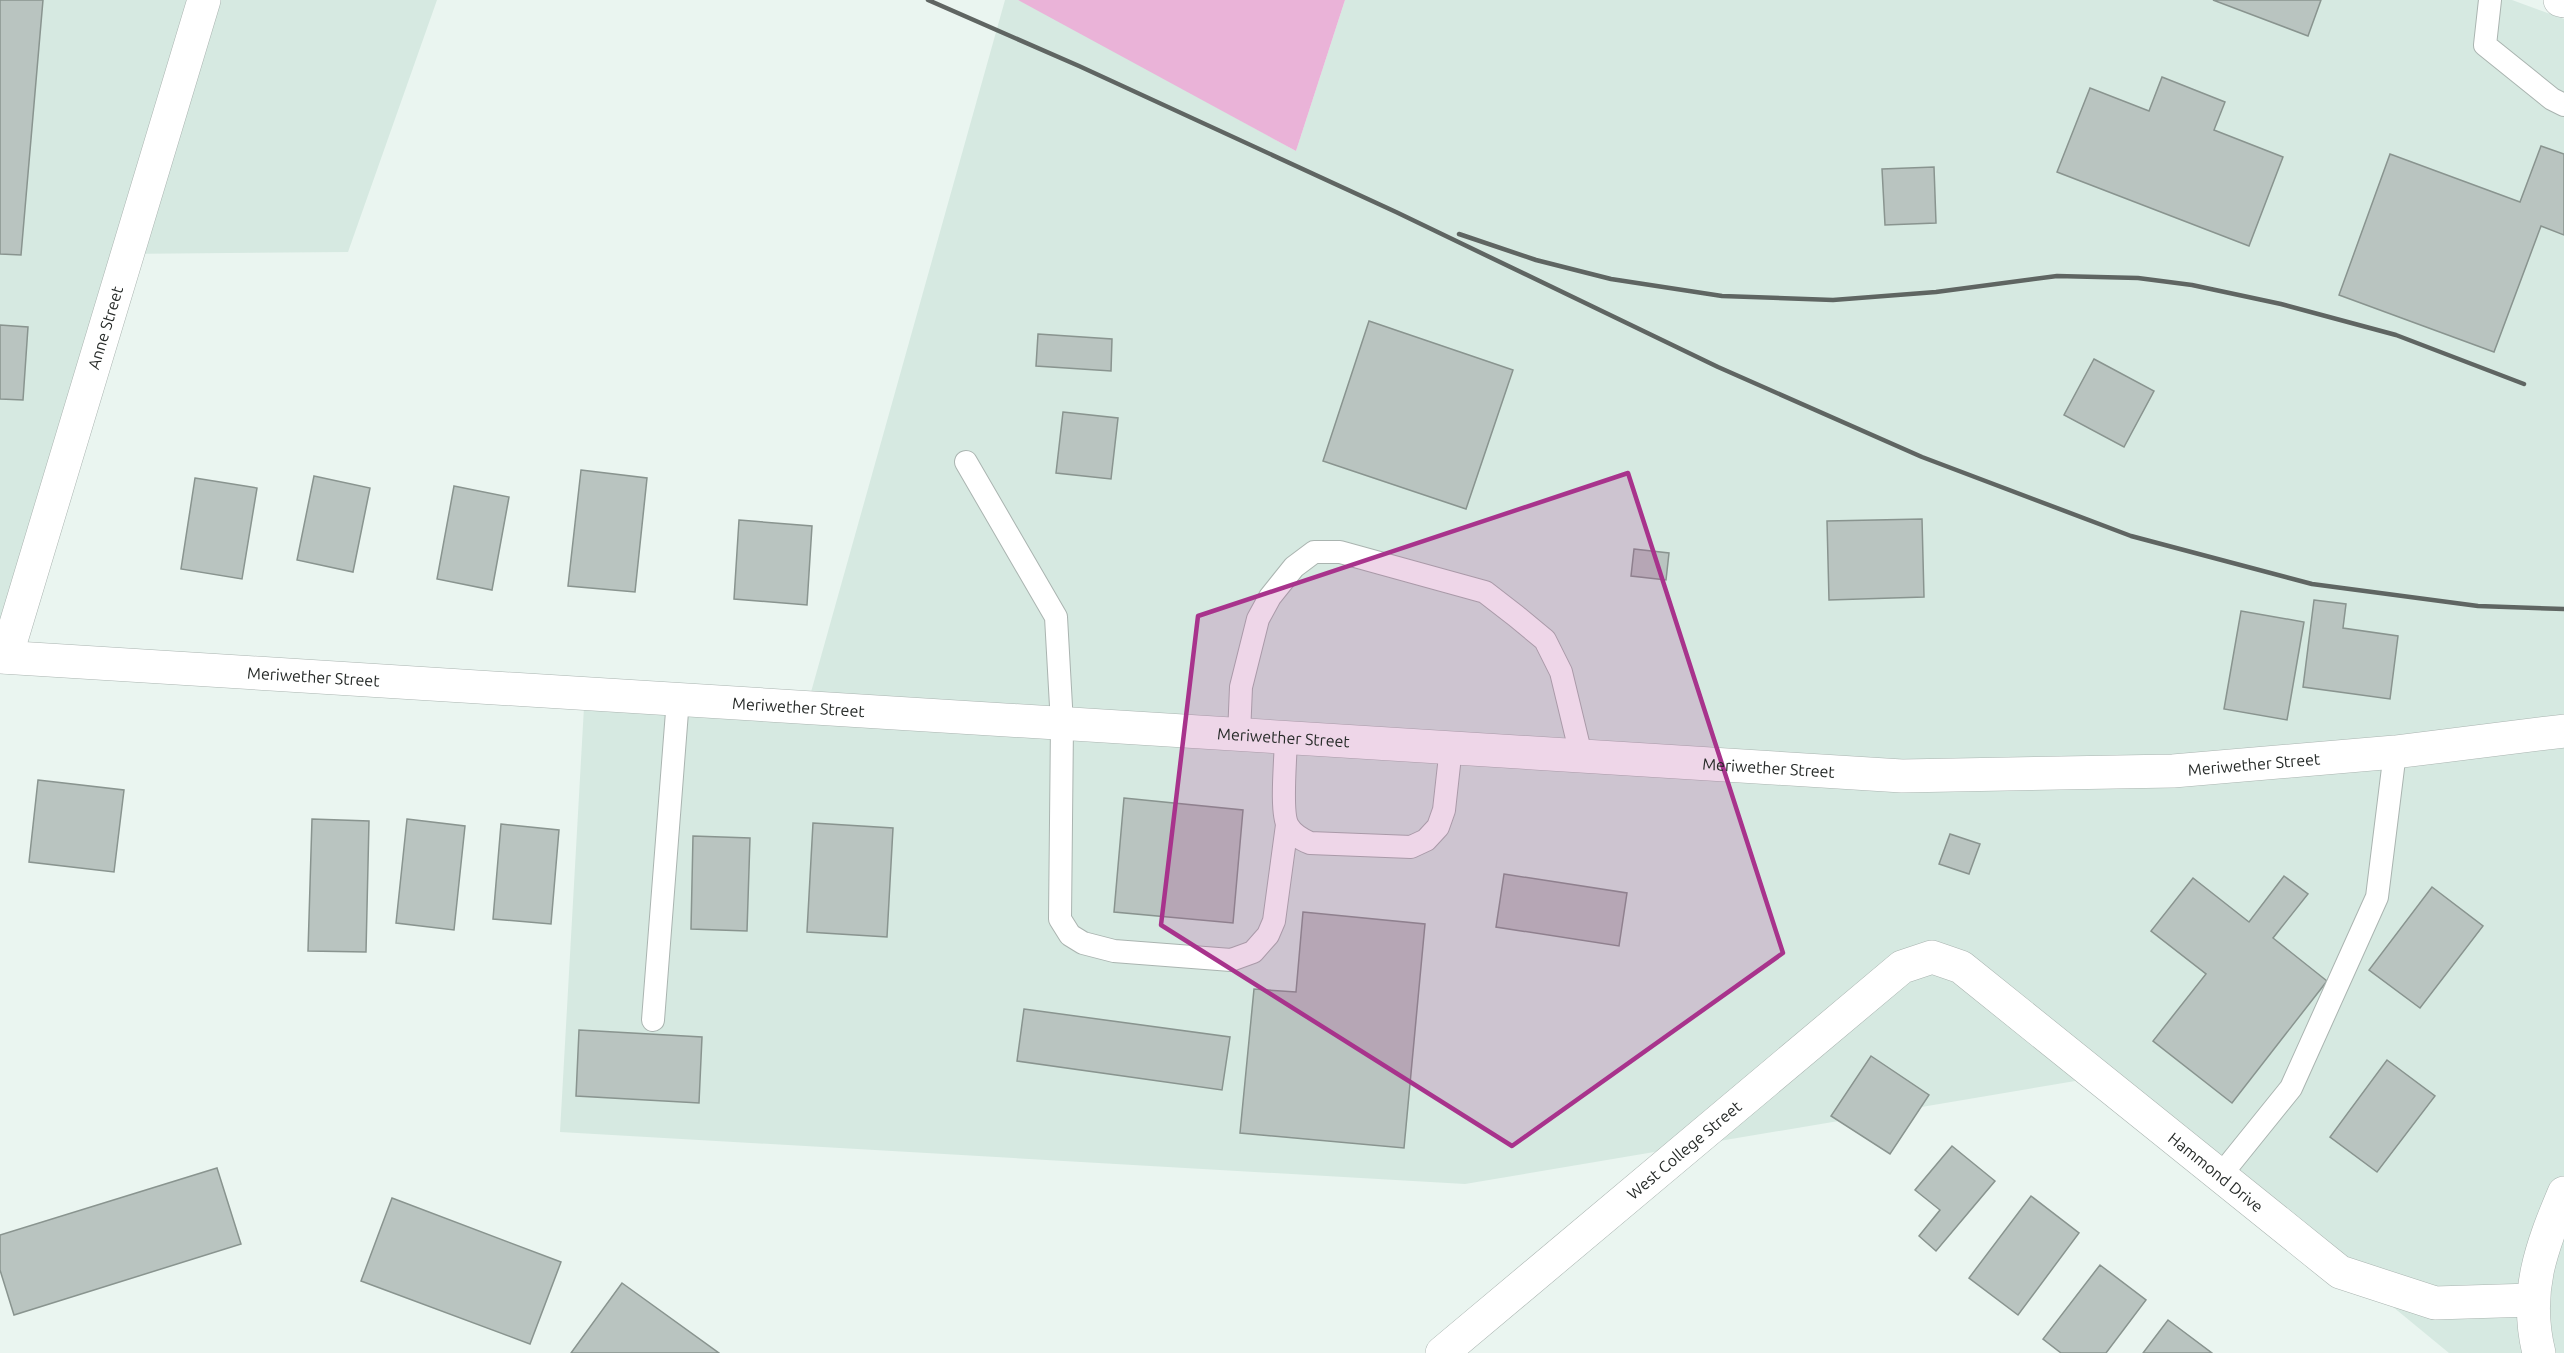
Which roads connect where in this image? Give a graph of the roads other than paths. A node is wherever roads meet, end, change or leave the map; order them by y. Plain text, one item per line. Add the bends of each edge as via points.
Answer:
1 (204, 0) edge
2 (2490, 0) edge
3 (2564, 105) edge
4 (966, 462) dead end
5 (3, 657) edge
6 (678, 699) junction
7 (1062, 724) junction
8 (2564, 731) edge
9 (1239, 735) junction
10 (1286, 737) junction
11 (1450, 747) junction
12 (2396, 752) junction
13 (1581, 755) junction
14 (1287, 825) junction
15 (1932, 957) joint
16 (653, 1020) dead end
17 (2220, 1176) junction
18 (2564, 1193) edge
19 (2532, 1300) junction
20 (1442, 1353) edge
21 (2539, 1353) edge

1 - 5 street, Anne Street
2 - 3 lane via 2485,45
4 - 7 lane via 1056,617
5 - 6 street, Meriwether Street
6 - 7 street, Meriwether Street
6 - 16 lane
7 - 9 street, Meriwether Street
7 - 14 lane via 1060,919 1070,935 1083,943 1114,951 1230,960 1253,952 1274,921
8 - 12 street, Meriwether Street
9 - 10 street, Meriwether Street
9 - 13 lane via 1241,687 1258,619 1270,597 1294,567 1314,552 1340,552 1485,592 1545,640 1562,672
10 - 11 street, Meriwether Street
10 - 14 lane
11 - 13 street, Meriwether Street
11 - 14 lane via 1444,810 1438,827 1426,840 1411,847 1310,843
12 - 13 street, Meriwether Street via 2173,771 1902,776
12 - 17 lane via 2377,897 2291,1089
15 - 17 street, Hammond Drive via 1961,967
15 - 20 street, West College Street via 1902,967
17 - 19 street, Hammond Drive via 2340,1272 2435,1303
18 - 19 street via 2534,1280
19 - 21 street

